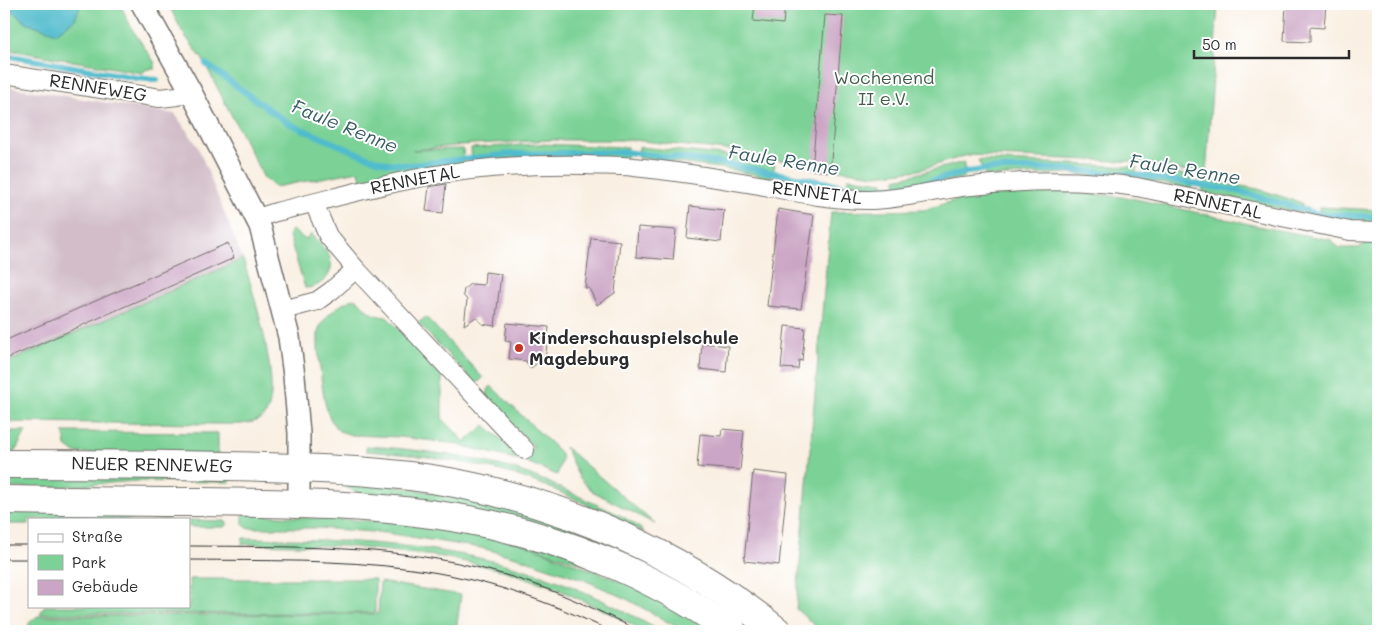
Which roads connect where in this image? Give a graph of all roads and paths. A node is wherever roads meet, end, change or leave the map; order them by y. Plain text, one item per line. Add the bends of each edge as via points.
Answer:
1 (142, 4) edge
2 (4, 74) edge
3 (190, 90) junction
4 (314, 203) junction
5 (257, 218) junction
6 (1378, 232) edge
7 (356, 269) junction
8 (283, 310) junction
9 (526, 450) dead end
10 (4, 464) edge
11 (300, 468) junction
12 (4, 500) edge
13 (299, 504) junction
14 (732, 631) edge
15 (777, 631) edge

1 - 3 street
2 - 3 street, RENNEWEG via 160,98 178,96
3 - 5 street
4 - 5 street, RENNETAL
4 - 6 street, RENNETAL via 408,180 471,169 564,165 702,175 841,199 864,200 1006,183 1102,183 1137,187 1350,231
4 - 7 street via 328,236
5 - 8 street
7 - 8 street via 316,300
7 - 9 street
8 - 11 street via 294,376
10 - 11 main road, NEUER RENNEWEG
11 - 13 street
11 - 15 main road, NEUER RENNEWEG via 357,471 453,483 526,500 576,517 683,566
12 - 13 main road, NEUER RENNEWEG
13 - 14 main road, NEUER RENNEWEG via 442,516 541,538 590,555 652,583

